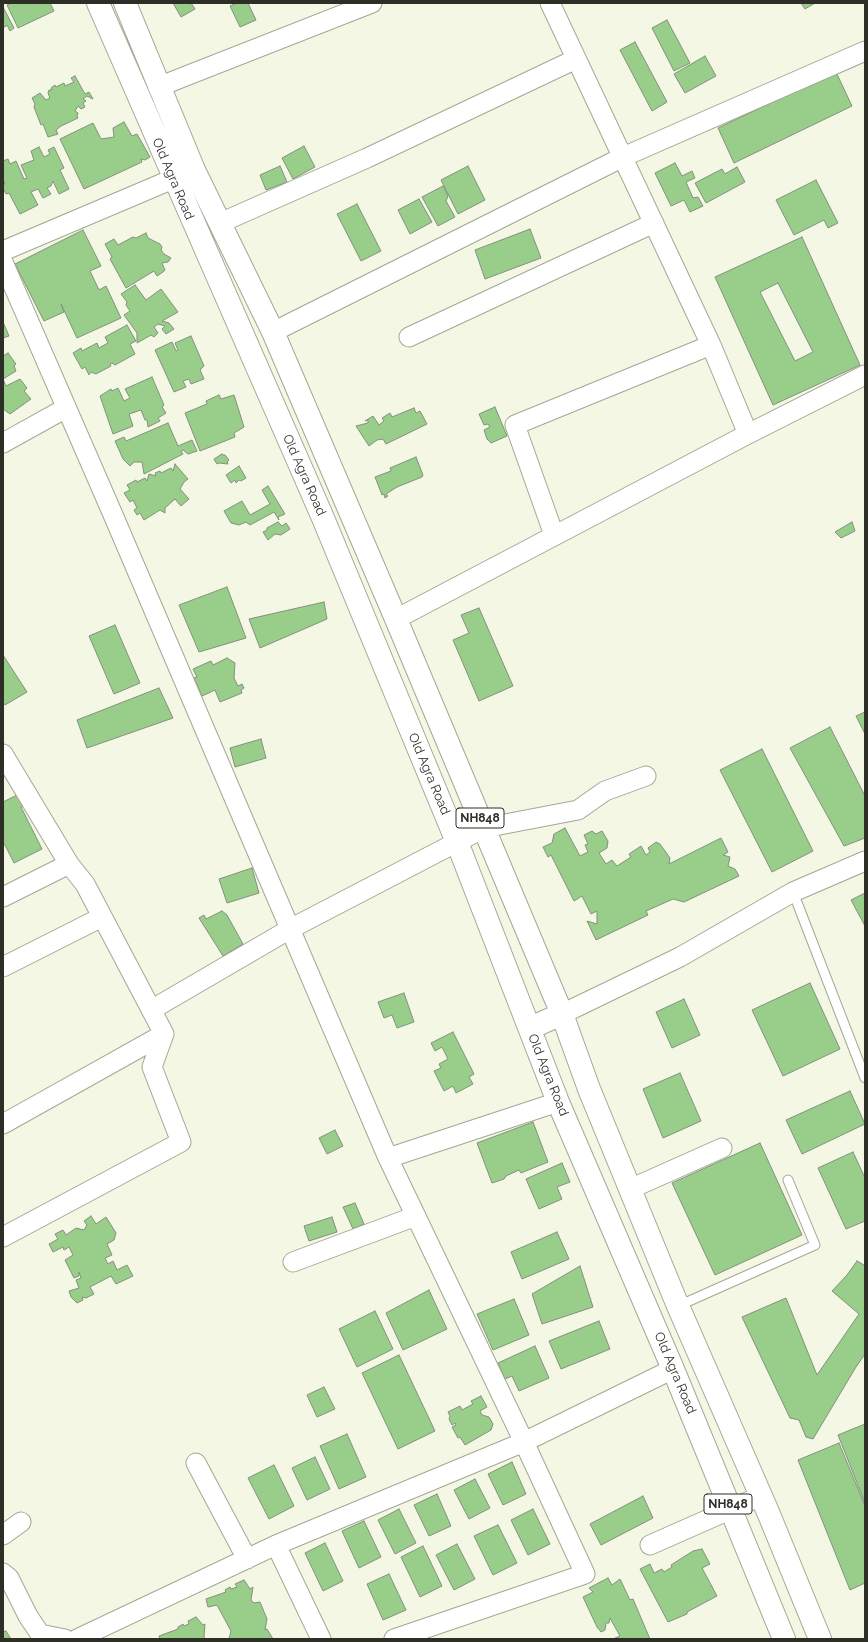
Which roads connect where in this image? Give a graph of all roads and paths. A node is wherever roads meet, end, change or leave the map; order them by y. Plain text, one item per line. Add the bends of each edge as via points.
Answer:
1 (98, 3) edge
2 (125, 3) edge
3 (372, 3) edge
4 (550, 3) edge
5 (865, 51) edge
6 (576, 59) junction
7 (158, 86) junction
8 (623, 157) junction
9 (194, 170) junction
10 (173, 179) junction
11 (654, 223) junction
12 (220, 224) junction
13 (3, 251) edge
14 (3, 262) edge
15 (273, 332) junction
16 (409, 337) dead end
17 (711, 345) junction
18 (865, 376) edge
19 (66, 408) junction
20 (748, 434) junction
21 (3, 443) edge
22 (554, 535) junction
23 (396, 619) junction
24 (3, 754) edge
25 (646, 776) dead end
26 (484, 828) junction
27 (457, 842) junction
28 (865, 861) edge
29 (69, 864) junction
30 (793, 892) junction
31 (3, 897) edge
32 (102, 917) junction
33 (290, 929) junction
34 (3, 967) edge
35 (151, 1010) junction
36 (562, 1014) junction
37 (530, 1028) junction
38 (164, 1034) junction
39 (865, 1078) edge
40 (558, 1102) junction
41 (3, 1124) edge
42 (722, 1148) dead end
43 (388, 1158) junction
44 (788, 1180) dead end
45 (630, 1189) junction
46 (416, 1216) junction
47 (3, 1237) edge
48 (294, 1262) dead end
49 (678, 1306) junction
50 (673, 1369) junction
51 (524, 1442) junction
52 (196, 1463) dead end
53 (761, 1496) junction
54 (731, 1510) junction
55 (21, 1522) dead end
56 (3, 1535) edge
57 (276, 1545) junction
58 (650, 1545) dead end
59 (247, 1559) junction
60 (3, 1573) edge
61 (65, 1639) edge
62 (77, 1639) edge
63 (321, 1639) edge
64 (394, 1639) edge
65 (784, 1639) edge
66 (820, 1639) edge

1 - 10 highway, Old Agra Road / NH848
2 - 7 highway, NH848
3 - 7 street
4 - 6 street
5 - 8 street
6 - 8 street
6 - 12 street
7 - 9 highway, NH848
8 - 11 street
8 - 15 street
9 - 10 street
9 - 12 highway, NH848
10 - 13 street
10 - 27 highway, Old Agra Road / NH848 via 322,518
11 - 16 street
11 - 17 street
12 - 15 highway, NH848
14 - 19 street
15 - 23 highway, NH848
17 - 20 street
17 - 22 street via 515,425
18 - 20 street
19 - 21 street
19 - 33 street
20 - 22 street
22 - 23 street
23 - 26 highway, NH848
24 - 29 street
25 - 26 street via 605,791 578,810
26 - 27 street
26 - 36 highway, NH848
27 - 33 street
27 - 37 highway, Old Agra Road / NH848
28 - 30 street
29 - 31 street
29 - 32 street via 85,884
30 - 36 street via 680,957
30 - 39 lane
32 - 34 street
32 - 35 street
33 - 35 street
33 - 43 street
35 - 38 street
36 - 37 highway
36 - 45 highway, NH848
37 - 40 highway, Old Agra Road / NH848
38 - 41 street
38 - 47 street via 152,1067 181,1142
40 - 43 street
40 - 50 highway, Old Agra Road / NH848
42 - 45 street
43 - 46 street
44 - 49 lane via 815,1245
45 - 49 highway, NH848
46 - 48 street
46 - 51 street
49 - 53 highway, NH848
50 - 51 street
50 - 54 highway, Old Agra Road / NH848
51 - 57 street
51 - 64 street via 585,1574
52 - 59 street
53 - 54 street
53 - 66 highway, NH848
54 - 58 street
54 - 65 highway, Old Agra Road / NH848
55 - 56 street
57 - 59 street
57 - 63 street
59 - 62 street
60 - 61 street via 9,1578 40,1634

